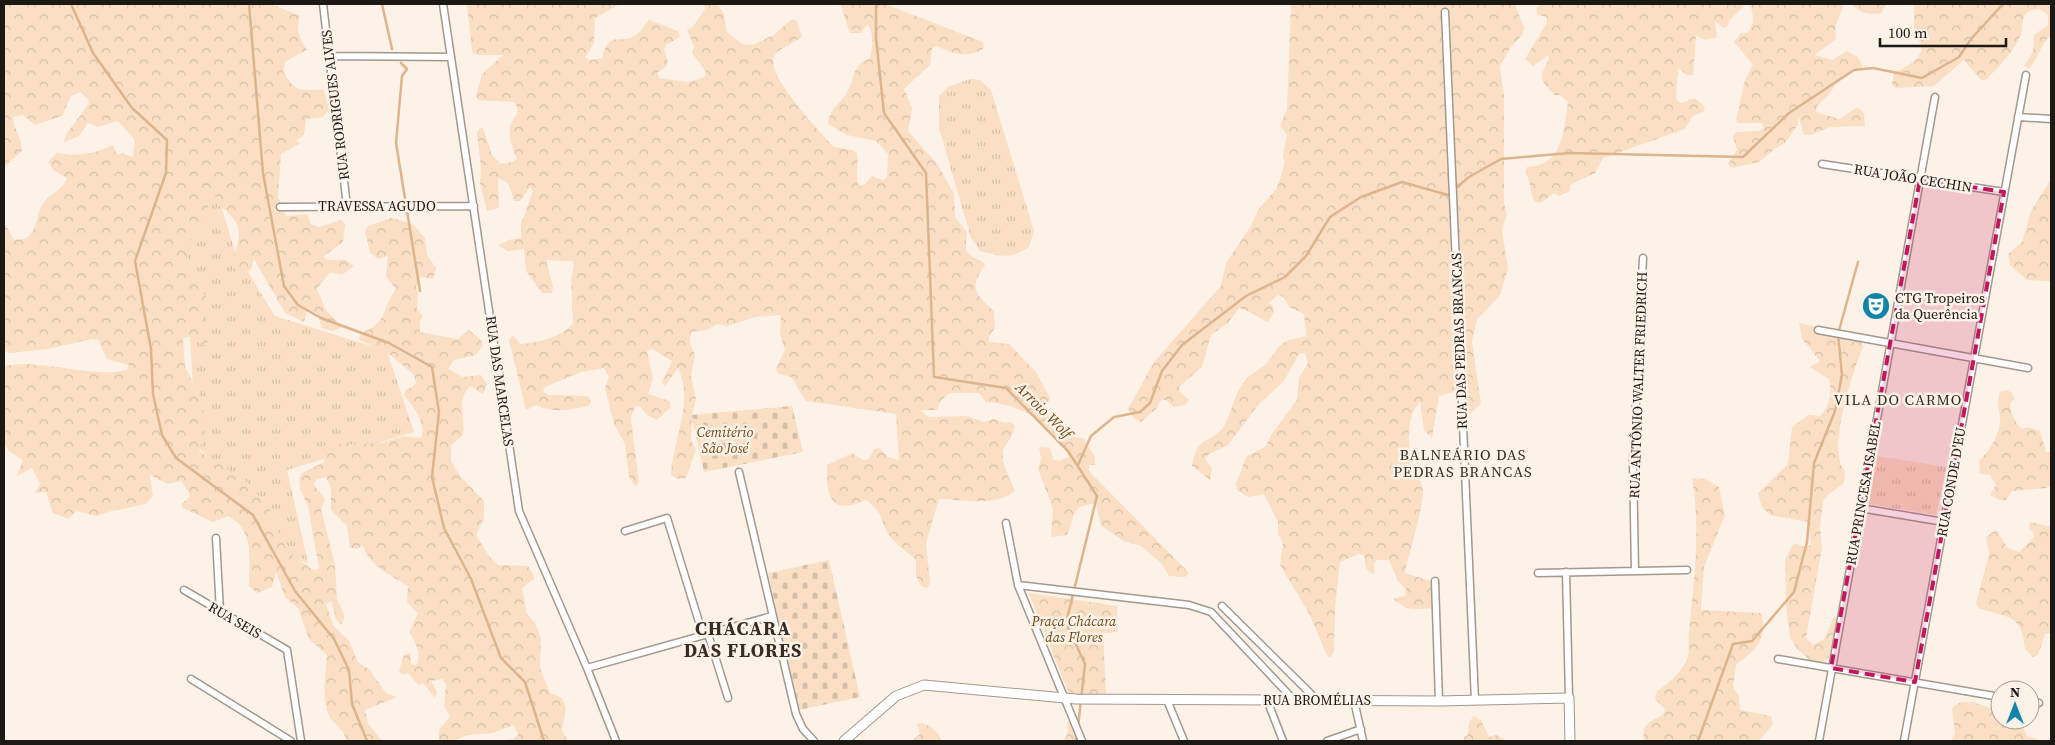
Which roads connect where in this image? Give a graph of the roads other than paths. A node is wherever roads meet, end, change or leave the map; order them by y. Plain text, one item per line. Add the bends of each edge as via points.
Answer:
1 (323, 4) edge
2 (443, 4) edge
3 (1445, 12) dead end
4 (329, 56) junction
5 (451, 57) junction
6 (2026, 75) dead end
7 (1935, 97) dead end
8 (2018, 117) junction
9 (2051, 119) edge
10 (1822, 164) dead end
11 (1920, 179) junction
12 (2004, 192) junction
13 (280, 206) dead end
14 (347, 206) junction
15 (474, 206) junction
16 (1643, 258) dead end
17 (1818, 330) dead end
18 (1890, 343) junction
19 (1974, 358) junction
20 (2028, 368) dead end
21 (739, 472) dead end
22 (1860, 508) junction
23 (1944, 522) junction
24 (1006, 523) dead end
25 (625, 530) dead end
26 (216, 538) dead end
27 (1687, 570) dead end
28 (1635, 571) junction
29 (1566, 572) junction
30 (1538, 573) dead end
31 (1435, 581) dead end
32 (1018, 585) junction
33 (184, 590) dead end
34 (1222, 606) dead end
35 (220, 611) junction
36 (772, 616) junction
37 (1249, 632) junction
38 (706, 634) junction
39 (1241, 643) junction
40 (1778, 659) dead end
41 (587, 668) junction
42 (1831, 668) junction
43 (191, 680) dead end
44 (1915, 682) junction
45 (1990, 695) edge
46 (728, 698) dead end
47 (1568, 698) junction
48 (1065, 699) junction
49 (1316, 699) junction
50 (1168, 700) junction
51 (1267, 700) junction
52 (1292, 700) junction
53 (1354, 700) junction
54 (1439, 701) junction
55 (1475, 701) junction
56 (1361, 729) junction
57 (290, 741) edge
58 (300, 741) edge
59 (616, 741) edge
60 (814, 741) edge
61 (844, 741) edge
62 (1082, 741) edge
63 (1184, 741) edge
64 (1283, 741) edge
65 (1327, 741) edge
66 (1363, 741) edge
67 (1570, 741) edge
68 (1818, 741) edge
69 (1904, 741) edge

1 - 4 street, RUA RODRIGUES ALVES
2 - 5 street, RUA DAS MARCELAS
3 - 55 street, RUA DAS PEDRAS BRANCAS
4 - 5 street
4 - 14 street, RUA RODRIGUES ALVES
5 - 15 street, RUA DAS MARCELAS
6 - 8 street, RUA CONDE D'EU
7 - 11 street, RUA PRINCESA ISABEL
8 - 9 street
8 - 12 street, RUA CONDE D'EU
10 - 11 street, RUA JOÃO CECHIN
11 - 12 street, RUA JOÃO CECHIN
11 - 18 street, RUA PRINCESA ISABEL
12 - 19 street, RUA CONDE D'EU
13 - 14 street, TRAVESSA AGUDO
14 - 15 street, TRAVESSA AGUDO
15 - 41 street, RUA DAS MARCELAS via 519,511
16 - 28 street, RUA ANTÔNIO WALTER FRIEDRICH via 1633,461
17 - 18 street
18 - 19 street
18 - 22 street, RUA PRINCESA ISABEL
19 - 20 street
19 - 23 street, RUA CONDE D'EU
21 - 36 street
22 - 23 street
22 - 42 street, RUA PRINCESA ISABEL
23 - 44 street, RUA CONDE D'EU
24 - 32 street
25 - 38 street via 667,518
26 - 35 street
27 - 28 street
28 - 29 street
29 - 30 street
29 - 47 street
31 - 54 street
32 - 39 street via 1189,604 1211,612
32 - 48 street
33 - 35 street, RUA SEIS
34 - 37 street
35 - 58 street, RUA SEIS via 287,650
36 - 38 street
36 - 60 street via 796,714
37 - 39 street
37 - 49 street
38 - 41 street
38 - 46 street
39 - 52 street
40 - 42 street
41 - 59 street, RUA DAS MARCELAS
42 - 44 street
42 - 68 street, RUA PRINCESA ISABEL
43 - 57 street
44 - 45 street
44 - 69 street, RUA CONDE D'EU
47 - 55 street, RUA BROMÉLIAS
47 - 67 street
48 - 50 street, RUA BROMÉLIAS
48 - 61 street, RUA BROMÉLIAS via 924,685 896,696
48 - 62 street
49 - 52 street, RUA BROMÉLIAS
49 - 53 street, RUA BROMÉLIAS
50 - 51 street, RUA BROMÉLIAS
50 - 63 street
51 - 52 street, RUA BROMÉLIAS
51 - 64 street
53 - 54 street, RUA BROMÉLIAS
53 - 56 street
54 - 55 street, RUA BROMÉLIAS
56 - 65 street
56 - 66 street

